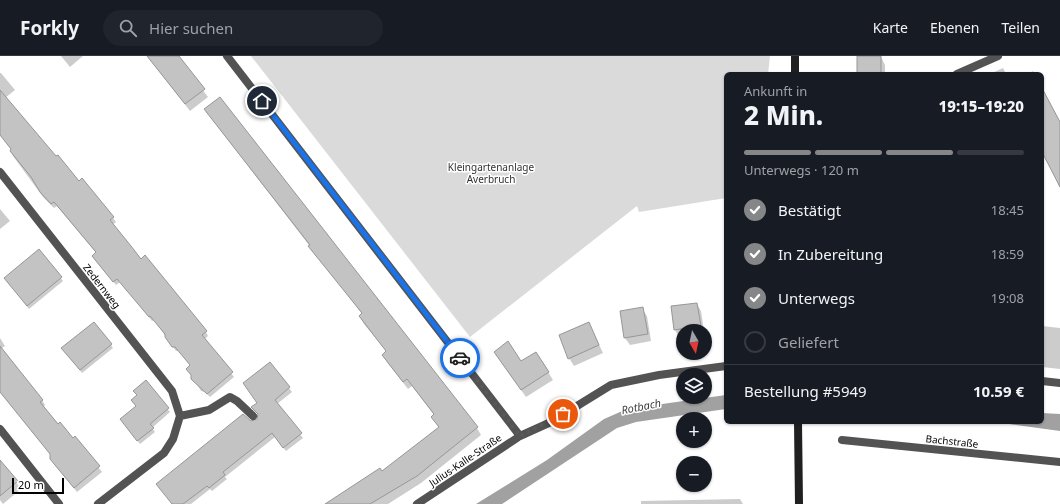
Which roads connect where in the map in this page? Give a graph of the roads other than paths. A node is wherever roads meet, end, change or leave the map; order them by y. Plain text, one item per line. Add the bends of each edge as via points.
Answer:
1 (227, 56) edge
2 (795, 56) edge
3 (998, 56) edge
4 (795, 72) edge
5 (962, 72) edge
6 (0, 172) edge
7 (724, 366) edge
8 (1044, 381) edge
9 (1060, 382) edge
10 (180, 416) junction
11 (253, 416) dead end
12 (798, 424) edge
13 (0, 429) edge
14 (520, 436) junction
15 (842, 440) dead end
16 (1060, 462) edge
17 (59, 504) edge
18 (98, 504) edge
19 (417, 504) edge
20 (799, 504) edge

1 - 14 street
2 - 4 main road
3 - 5 street
6 - 10 street, Zedernweg via 172,390
7 - 14 street, Julius-Kalle-Straße via 659,375 612,385 551,422
8 - 9 street
10 - 11 street via 209,410 230,397
10 - 18 street via 173,439 164,453
12 - 20 main road
13 - 17 street
14 - 19 street, Julius-Kalle-Straße
15 - 16 street, Bachstraße

